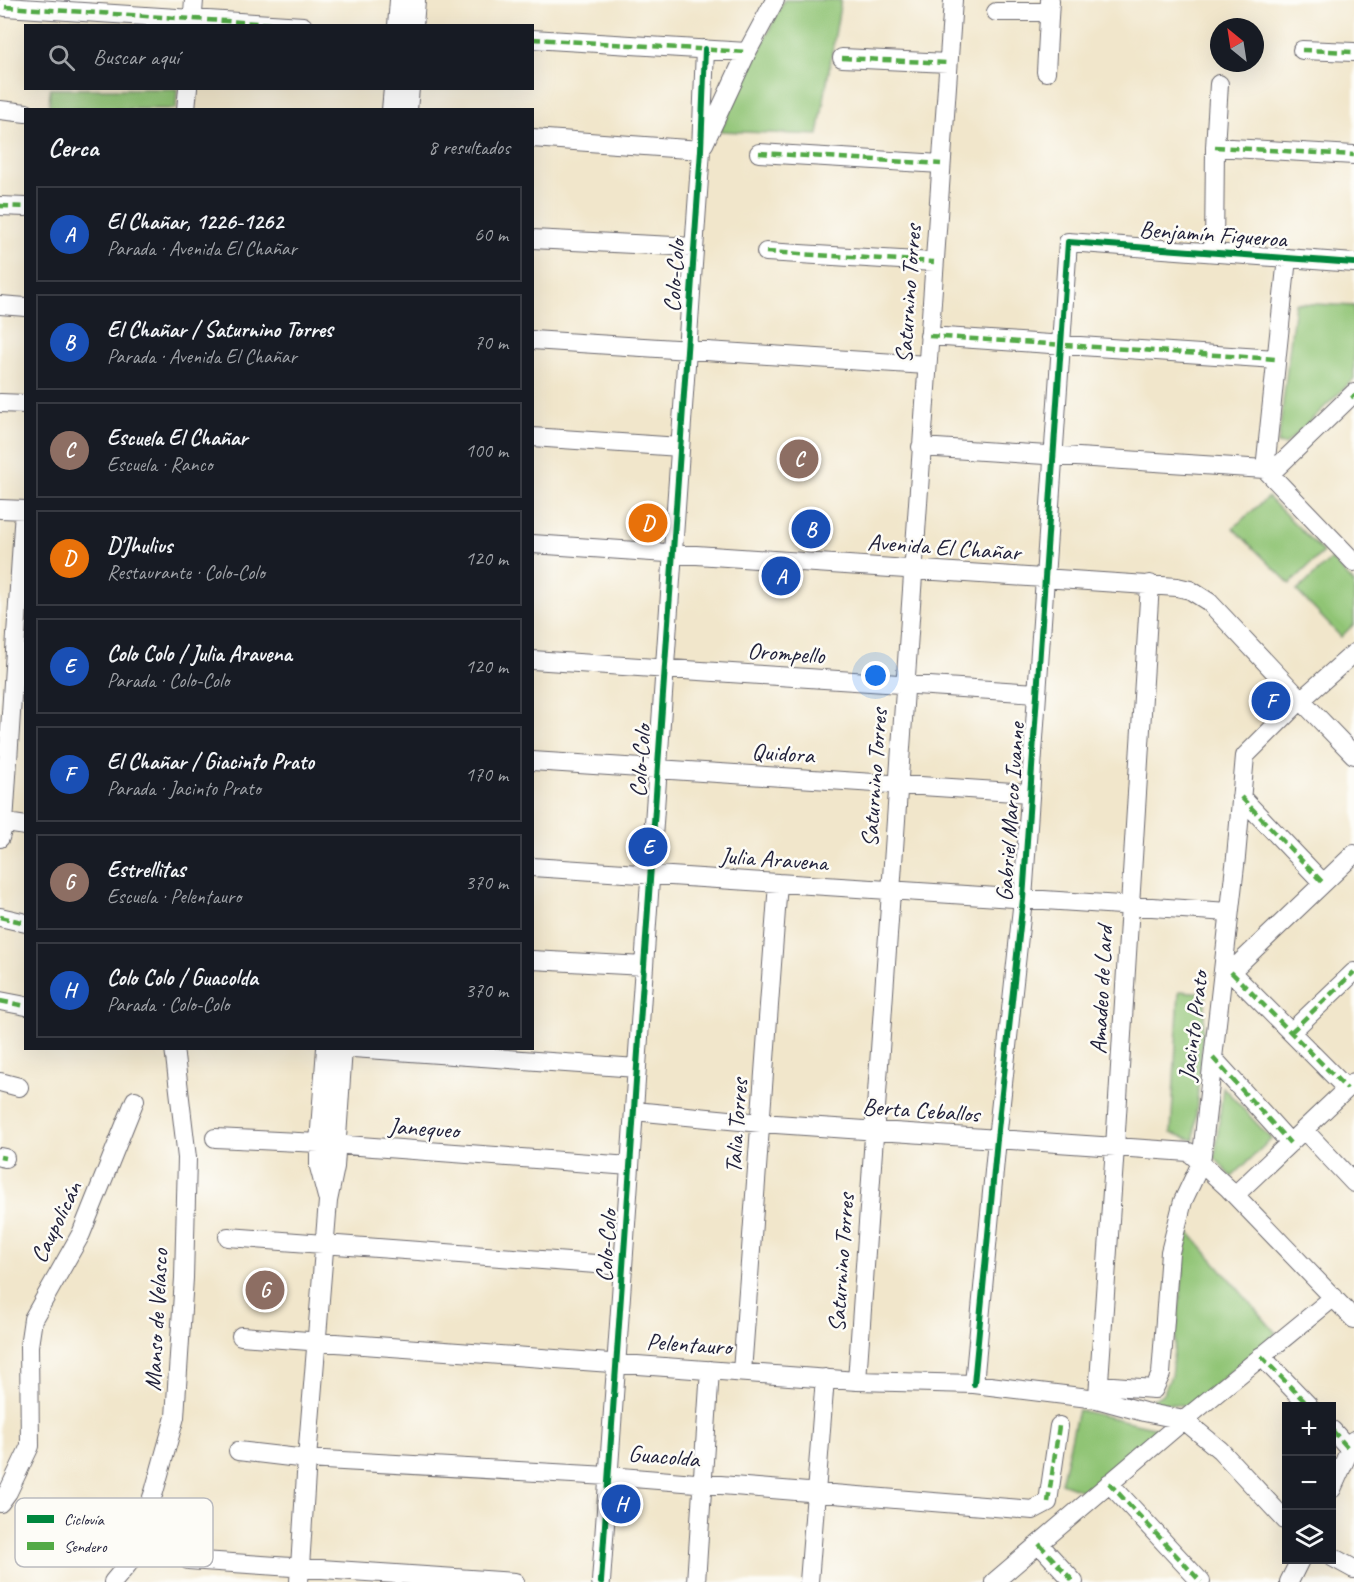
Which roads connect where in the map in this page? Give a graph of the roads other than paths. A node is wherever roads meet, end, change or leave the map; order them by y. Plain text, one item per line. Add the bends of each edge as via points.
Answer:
1 (194, 0) edge
2 (399, 0) edge
3 (416, 0) edge
4 (775, 0) edge
5 (952, 0) edge
6 (1050, 6) edge
7 (5, 8) dead end
8 (996, 12) dead end
9 (192, 22) edge
10 (248, 24) edge
11 (397, 24) edge
12 (414, 24) edge
13 (534, 39) edge
14 (705, 50) junction
15 (1302, 50) dead end
16 (747, 52) junction
17 (1354, 52) edge
18 (842, 58) dead end
19 (948, 63) junction
20 (1046, 72) dead end
21 (1219, 84) dead end
22 (188, 90) edge
23 (393, 90) edge
24 (410, 90) edge
25 (186, 108) edge
26 (391, 108) edge
27 (408, 108) edge
28 (0, 110) edge
29 (24, 112) edge
30 (534, 138) edge
31 (1215, 147) junction
32 (701, 150) junction
33 (759, 153) dead end
34 (1354, 154) edge
35 (941, 164) junction
36 (0, 206) edge
37 (24, 207) edge
38 (534, 239) edge
39 (1068, 242) joint
40 (694, 247) junction
41 (766, 252) dead end
42 (1214, 253) junction
43 (1287, 258) junction
44 (934, 262) junction
45 (1354, 263) edge
46 (0, 305) edge
47 (24, 307) edge
48 (929, 336) junction
49 (534, 340) edge
50 (1061, 345) junction
51 (687, 350) junction
52 (1276, 359) junction
53 (927, 365) junction
54 (1353, 396) edge
55 (0, 403) edge
56 (24, 404) edge
57 (534, 437) edge
58 (680, 447) junction
59 (921, 447) junction
60 (1053, 455) junction
61 (1268, 471) junction
62 (0, 509) edge
63 (24, 510) edge
64 (24, 521) edge
65 (534, 544) edge
66 (672, 553) junction
67 (1354, 561) edge
68 (913, 569) junction
69 (1045, 577) junction
70 (1150, 584) junction
71 (14, 627) edge
72 (1354, 653) edge
73 (534, 660) edge
74 (665, 669) junction
75 (905, 685) junction
76 (1037, 693) junction
77 (1301, 700) junction
78 (12, 727) edge
79 (1354, 755) edge
80 (534, 761) edge
81 (657, 769) junction
82 (898, 785) junction
83 (1030, 793) junction
84 (1242, 797) junction
85 (24, 826) edge
86 (1, 828) edge
87 (1354, 854) edge
88 (534, 867) edge
89 (650, 875) junction
90 (778, 883) junction
91 (1323, 883) junction
92 (891, 890) junction
93 (1023, 899) junction
94 (1130, 906) junction
95 (1229, 912) junction
96 (0, 917) edge
97 (24, 922) edge
98 (534, 960) edge
99 (644, 966) junction
100 (1354, 972) edge
101 (1226, 976) junction
102 (0, 1001) edge
103 (24, 1006) edge
104 (1291, 1032) junction
105 (174, 1050) edge
106 (326, 1050) edge
107 (343, 1050) edge
108 (381, 1050) edge
109 (1213, 1058) junction
110 (637, 1068) junction
111 (0, 1082) edge
112 (1350, 1086) edge
113 (19, 1087) dead end
114 (135, 1100) dead end
115 (634, 1111) junction
116 (760, 1122) junction
117 (1304, 1130) junction
118 (874, 1131) junction
119 (215, 1138) dead end
120 (997, 1139) junction
121 (1290, 1143) junction
122 (328, 1144) junction
123 (1115, 1147) junction
124 (1201, 1163) junction
125 (630, 1167) junction
126 (1354, 1183) edge
127 (1235, 1195) junction
128 (228, 1237) dead end
129 (325, 1243) junction
130 (623, 1266) junction
131 (1334, 1297) junction
132 (1354, 1319) edge
133 (241, 1336) dead end
134 (317, 1341) junction
135 (1262, 1356) junction
136 (616, 1363) junction
137 (710, 1370) junction
138 (742, 1372) junction
139 (825, 1378) junction
140 (856, 1380) junction
141 (974, 1384) junction
142 (1098, 1392) junction
143 (1304, 1402) edge
144 (1184, 1420) junction
145 (1059, 1426) dead end
146 (1336, 1433) edge
147 (1352, 1444) edge
148 (238, 1451) dead end
149 (307, 1459) junction
150 (608, 1476) junction
151 (1336, 1481) edge
152 (702, 1483) junction
153 (1109, 1483) junction
154 (816, 1492) junction
155 (152, 1498) edge
156 (0, 1503) edge
157 (1282, 1516) edge
158 (1039, 1544) junction
159 (1336, 1559) edge
160 (213, 1563) edge
161 (1298, 1564) edge
162 (126, 1567) edge
163 (1354, 1569) edge
164 (300, 1574) edge
165 (113, 1582) edge
166 (515, 1582) edge
167 (601, 1582) edge
168 (696, 1582) edge
169 (809, 1582) edge
170 (994, 1582) edge
171 (1074, 1582) edge
172 (1201, 1582) edge
173 (1289, 1582) edge

1 - 9 street
2 - 11 street
3 - 12 street
4 - 16 street, Colo-Colo
5 - 19 street, Saturnino Torres
6 - 8 street
6 - 20 street
7 - 9 street
9 - 10 street
13 - 14 street
14 - 16 street
14 - 32 street, Colo-Colo
15 - 17 street
16 - 32 street, Colo-Colo
18 - 19 street
19 - 35 street, Saturnino Torres
21 - 31 street
22 - 25 street
23 - 26 street
24 - 27 street
28 - 29 street
30 - 32 street
31 - 34 street
31 - 42 street
32 - 40 street, Colo-Colo
33 - 35 street
35 - 44 street, Saturnino Torres
36 - 37 street
38 - 40 street
39 - 42 street, Benjamín Figueroa
39 - 50 street, Gabriel Marco Ivanne
40 - 51 street, Colo-Colo
41 - 44 street
42 - 43 street, Benjamín Figueroa
43 - 45 street, Benjamín Figueroa
43 - 52 street
44 - 48 street, Saturnino Torres
46 - 47 street
48 - 50 street
48 - 53 street, Saturnino Torres
49 - 51 street
50 - 52 street
50 - 60 street, Gabriel Marco Ivanne
51 - 53 street
51 - 58 street, Colo-Colo
52 - 61 street
53 - 59 street, Saturnino Torres
54 - 61 street
55 - 56 street
57 - 58 street
58 - 66 street, Colo-Colo
59 - 60 street
59 - 68 street, Saturnino Torres
60 - 61 street
60 - 69 street, Gabriel Marco Ivanne
61 - 67 street
62 - 63 street
64 - 71 street
65 - 66 street, Avenida El Chañar
66 - 68 street, Avenida El Chañar
66 - 74 street, Colo-Colo
68 - 69 street, Avenida El Chañar
68 - 75 street, Saturnino Torres
69 - 70 street, Avenida El Chañar
69 - 76 street, Gabriel Marco Ivanne
70 - 77 street, Avenida El Chañar via 1183,588 1209,602
70 - 94 street, Amadeo de Lard
71 - 78 street
72 - 77 street, Jacinto Prato
73 - 74 street, Orompello
74 - 75 street, Orompello
74 - 81 street, Colo-Colo
75 - 76 street, Orompello
75 - 82 street, Saturnino Torres
76 - 83 street, Gabriel Marco Ivanne
77 - 79 street, Avenida El Chañar
77 - 84 street, Jacinto Prato via 1245,756
78 - 86 street
80 - 81 street, Quidora
81 - 82 street, Quidora
81 - 89 street, Colo-Colo
82 - 83 street, Quidora
82 - 92 street, Saturnino Torres
83 - 93 street, Gabriel Marco Ivanne
84 - 91 street
84 - 95 street, Jacinto Prato
85 - 86 street
87 - 91 street
88 - 89 street, Julia Aravena
89 - 90 street, Julia Aravena
89 - 99 street, Colo-Colo
90 - 92 street, Julia Aravena
90 - 116 street, Talia Torres
91 - 101 street
92 - 93 street, Julia Aravena
92 - 118 street, Saturnino Torres
93 - 94 street, Julia Aravena
93 - 120 street, Gabriel Marco Ivanne
94 - 95 street, Julia Aravena
94 - 123 street, Amadeo de Lard
95 - 101 street, Jacinto Prato
96 - 97 street
98 - 99 street
99 - 110 street, Colo-Colo
100 - 104 street
101 - 104 street
101 - 109 street, Jacinto Prato
102 - 103 street
104 - 112 street
105 - 155 street, Manso de Velasco via 187,1158 184,1278 175,1417
106 - 122 street
107 - 122 street
108 - 110 street
109 - 121 street
109 - 124 street, Jacinto Prato
110 - 115 street, Colo-Colo
111 - 113 street
112 - 117 street
114 - 156 street, Caupolicán via 81,1234 33,1319 29,1346 30,1446
115 - 116 street, Berta Ceballos
115 - 125 street, Colo-Colo
116 - 118 street, Berta Ceballos
116 - 138 street, Talia Torres
117 - 121 street
117 - 126 street
118 - 120 street, Berta Ceballos
118 - 140 street, Saturnino Torres
119 - 122 street, Janequeo
120 - 123 street, Berta Ceballos
120 - 141 street, Gabriel Marco Ivanne
121 - 127 street
122 - 125 street, Janequeo
122 - 129 street via 319,1167 328,1201
123 - 124 street, Berta Ceballos via 1189,1152
123 - 142 street, Amadeo de Lard
124 - 127 street, Berta Ceballos
124 - 142 street, Jacinto Prato via 1183,1201 1170,1252 1161,1374 1154,1389
125 - 130 street, Colo-Colo
127 - 131 street, Berta Ceballos
128 - 129 street
129 - 130 street
129 - 134 street
130 - 136 street, Colo-Colo
131 - 132 street, Berta Ceballos
131 - 135 street
133 - 134 street, Pelentauro
134 - 136 street, Pelentauro
134 - 149 street
135 - 143 street
135 - 144 street
136 - 137 street, Pelentauro
136 - 150 street, Colo-Colo
137 - 138 street, Pelentauro
137 - 152 street
138 - 139 street, Pelentauro
139 - 140 street, Pelentauro
139 - 154 street
140 - 141 street, Pelentauro
141 - 142 street, Pelentauro
142 - 144 street via 1144,1412
144 - 153 street
144 - 157 street via 1220,1450
145 - 154 street, Guacolda via 1048,1502 1033,1510
146 - 147 street
147 - 151 street
148 - 149 street, Guacolda
149 - 150 street, Guacolda
149 - 164 street
150 - 152 street, Guacolda
150 - 167 street, Colo-Colo
152 - 154 street, Guacolda
152 - 168 street
153 - 158 street
153 - 172 street
154 - 169 street
158 - 170 street
158 - 171 street
159 - 163 street
160 - 164 street
161 - 173 street
162 - 165 street, Manso de Velasco
164 - 166 street

